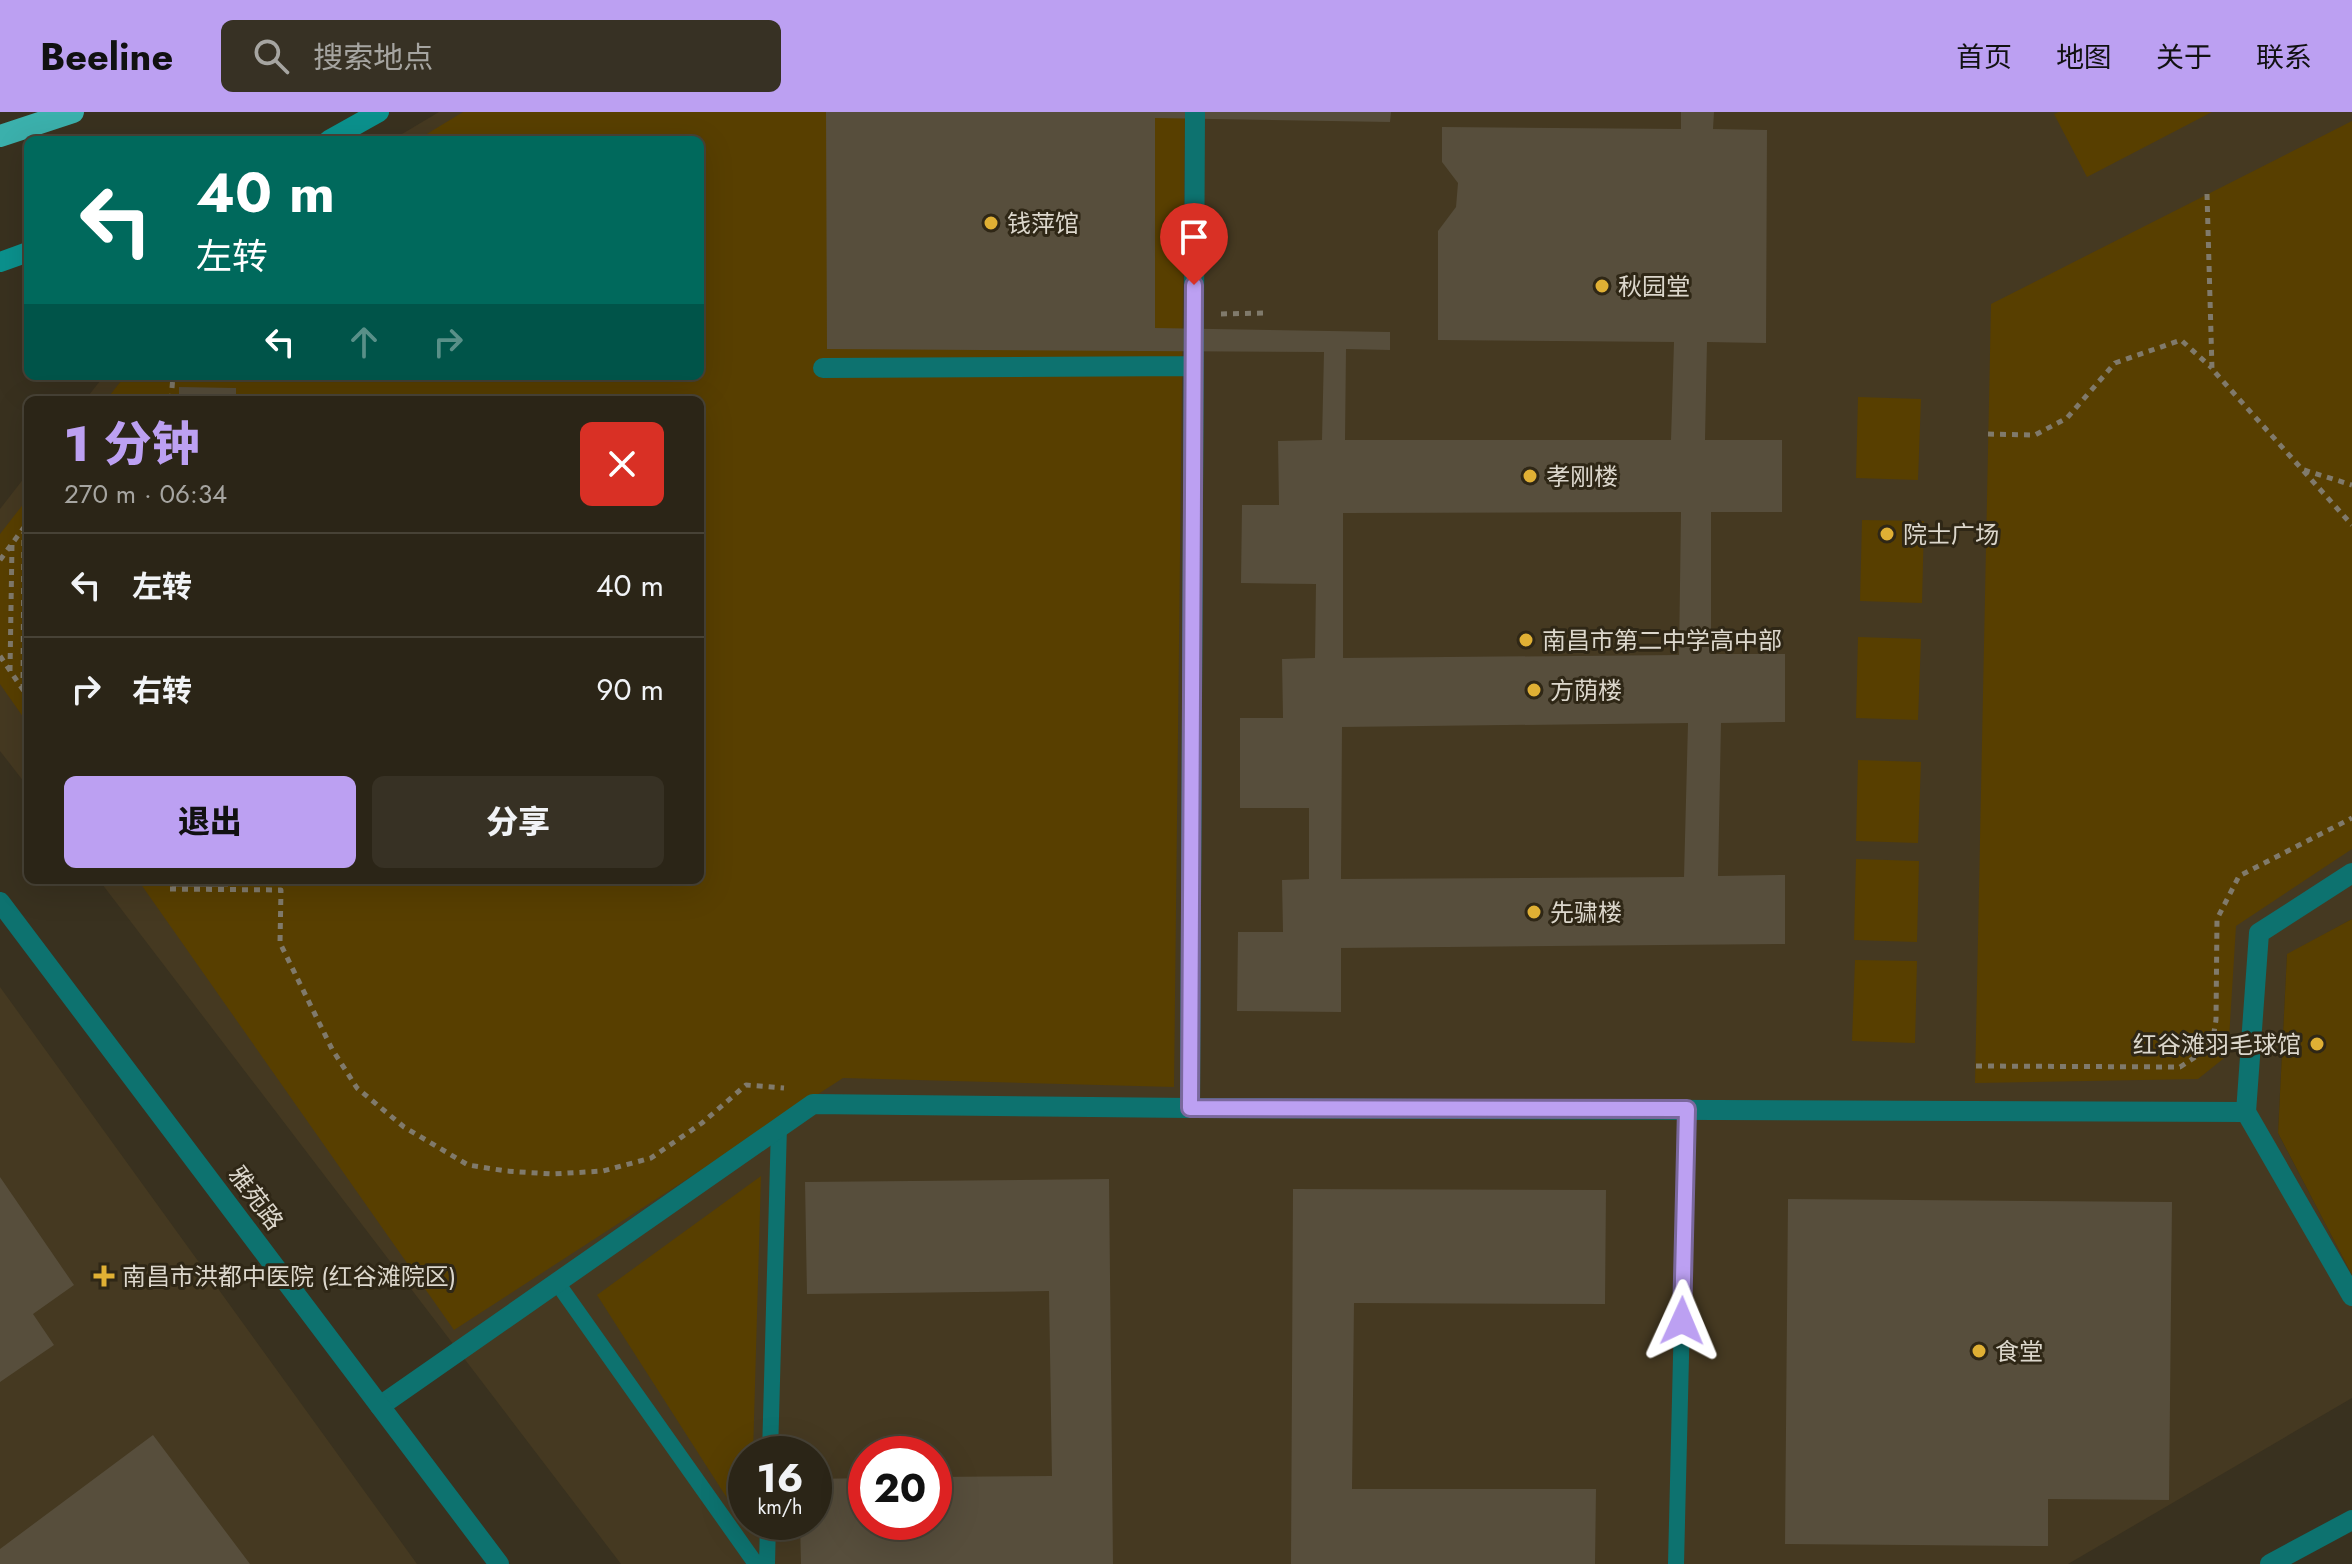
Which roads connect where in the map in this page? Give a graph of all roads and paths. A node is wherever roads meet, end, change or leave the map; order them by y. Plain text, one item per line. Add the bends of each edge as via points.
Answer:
1 (56, 112) edge
2 (73, 112) edge
3 (379, 112) edge
4 (1195, 112) edge
5 (6, 133) edge
6 (336, 136) edge
7 (2207, 194) dead end
8 (24, 253) edge
9 (0, 262) edge
10 (1268, 313) dead end
11 (1193, 314) junction
12 (1193, 366) junction
13 (823, 368) dead end
14 (2212, 369) junction
15 (1988, 434) dead end
16 (2303, 470) junction
17 (2352, 485) edge
18 (2352, 525) edge
19 (24, 528) edge
20 (12, 544) junction
21 (0, 560) edge
22 (24, 635) edge
23 (0, 656) edge
24 (10, 671) junction
25 (23, 690) joint
26 (2352, 818) edge
27 (2352, 873) edge
28 (167, 884) edge
29 (0, 902) edge
30 (1976, 1066) dead end
31 (813, 1104) junction
32 (1190, 1108) junction
33 (1687, 1109) junction
34 (2246, 1112) junction
35 (779, 1126) junction
36 (558, 1284) junction
37 (2352, 1296) edge
38 (380, 1406) junction
39 (770, 1436) edge
40 (2352, 1520) edge
41 (768, 1540) edge
42 (499, 1564) edge
43 (756, 1564) edge
44 (767, 1564) edge
45 (1676, 1564) edge
46 (2270, 1564) edge

1 - 5 highway
2 - 5 highway
3 - 6 main road
4 - 11 street
7 - 14 path
8 - 9 main road
10 - 11 path
11 - 12 street
12 - 13 street
12 - 32 street
14 - 15 path via 2181,340 2115,363 2067,418 2035,435
14 - 16 path
16 - 17 path
16 - 18 path
19 - 20 path
20 - 21 path
20 - 24 path
22 - 25 path
23 - 24 path
24 - 25 path
26 - 30 path via 2239,876 2217,919 2216,1020 2213,1038 2200,1054 2180,1067
27 - 34 street via 2259,933
28 - 31 path via 167,889 281,890 280,943 357,1088 404,1127 468,1165 552,1174 603,1171 651,1158 746,1085 811,1090
29 - 38 street, 雅苑路
31 - 32 street
31 - 35 street
32 - 33 street
33 - 34 street
33 - 45 lane
34 - 37 street
35 - 36 street
35 - 39 lane
36 - 38 street
36 - 43 lane
38 - 42 street, 雅苑路
40 - 46 street
41 - 44 lane

